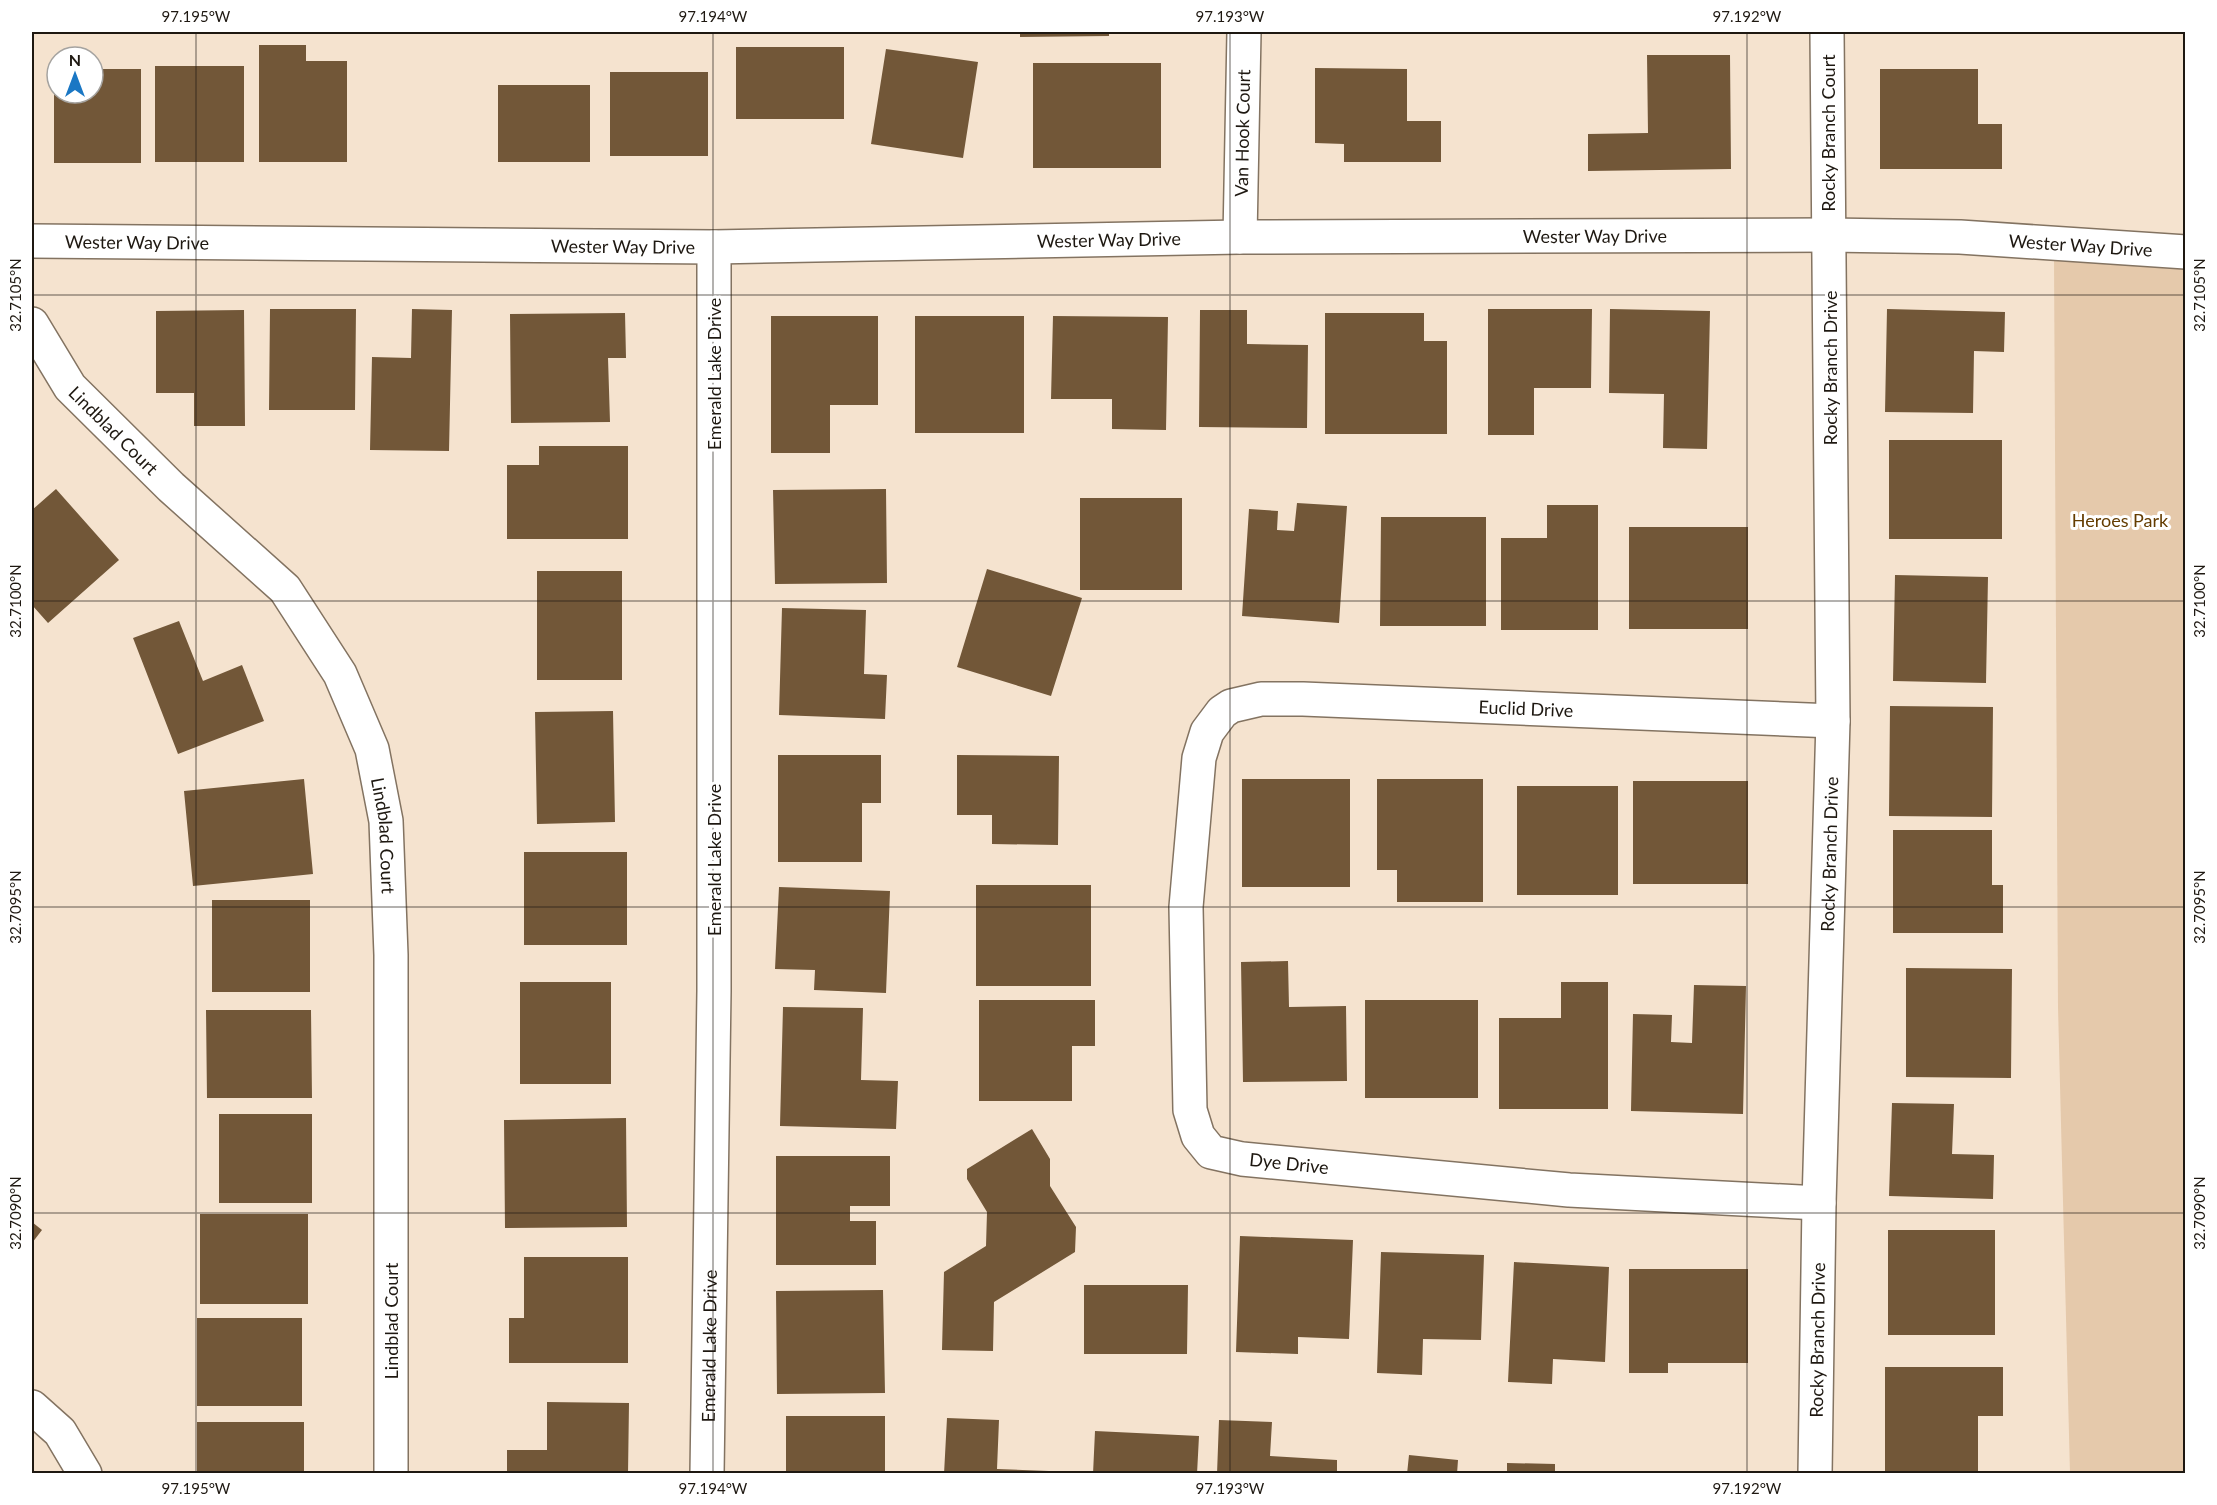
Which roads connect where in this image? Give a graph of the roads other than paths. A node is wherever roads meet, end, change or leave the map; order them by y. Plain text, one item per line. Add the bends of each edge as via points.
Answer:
1 (1244, 32) edge
2 (1827, 32) edge
3 (1828, 235) junction
4 (1240, 237) junction
5 (32, 241) edge
6 (714, 246) junction
7 (2186, 252) edge
8 (32, 324) edge
9 (1222, 712) joint
10 (1833, 721) junction
11 (1819, 1203) junction
12 (32, 1407) edge
13 (85, 1473) edge
14 (391, 1473) edge
15 (707, 1473) edge
16 (1815, 1473) edge

1 - 4 street, Van Hook Court
2 - 3 street, Rocky Branch Court
3 - 4 street, Wester Way Drive
3 - 7 street, Wester Way Drive via 1960,237
3 - 10 street, Rocky Branch Drive
4 - 6 street, Wester Way Drive
5 - 6 street, Wester Way Drive
6 - 15 street, Emerald Lake Drive via 714,991
8 - 14 street, Lindblad Court via 70,387 171,487 285,589 340,674 372,749 386,821 391,955
9 - 10 street, Euclid Drive via 1261,699 1303,699
9 - 11 street, Dye Drive via 1207,732 1199,758 1186,907 1190,1110 1198,1136 1211,1152 1242,1159 1569,1190
10 - 11 street, Rocky Branch Drive
11 - 16 street, Rocky Branch Drive
12 - 13 street via 60,1432

